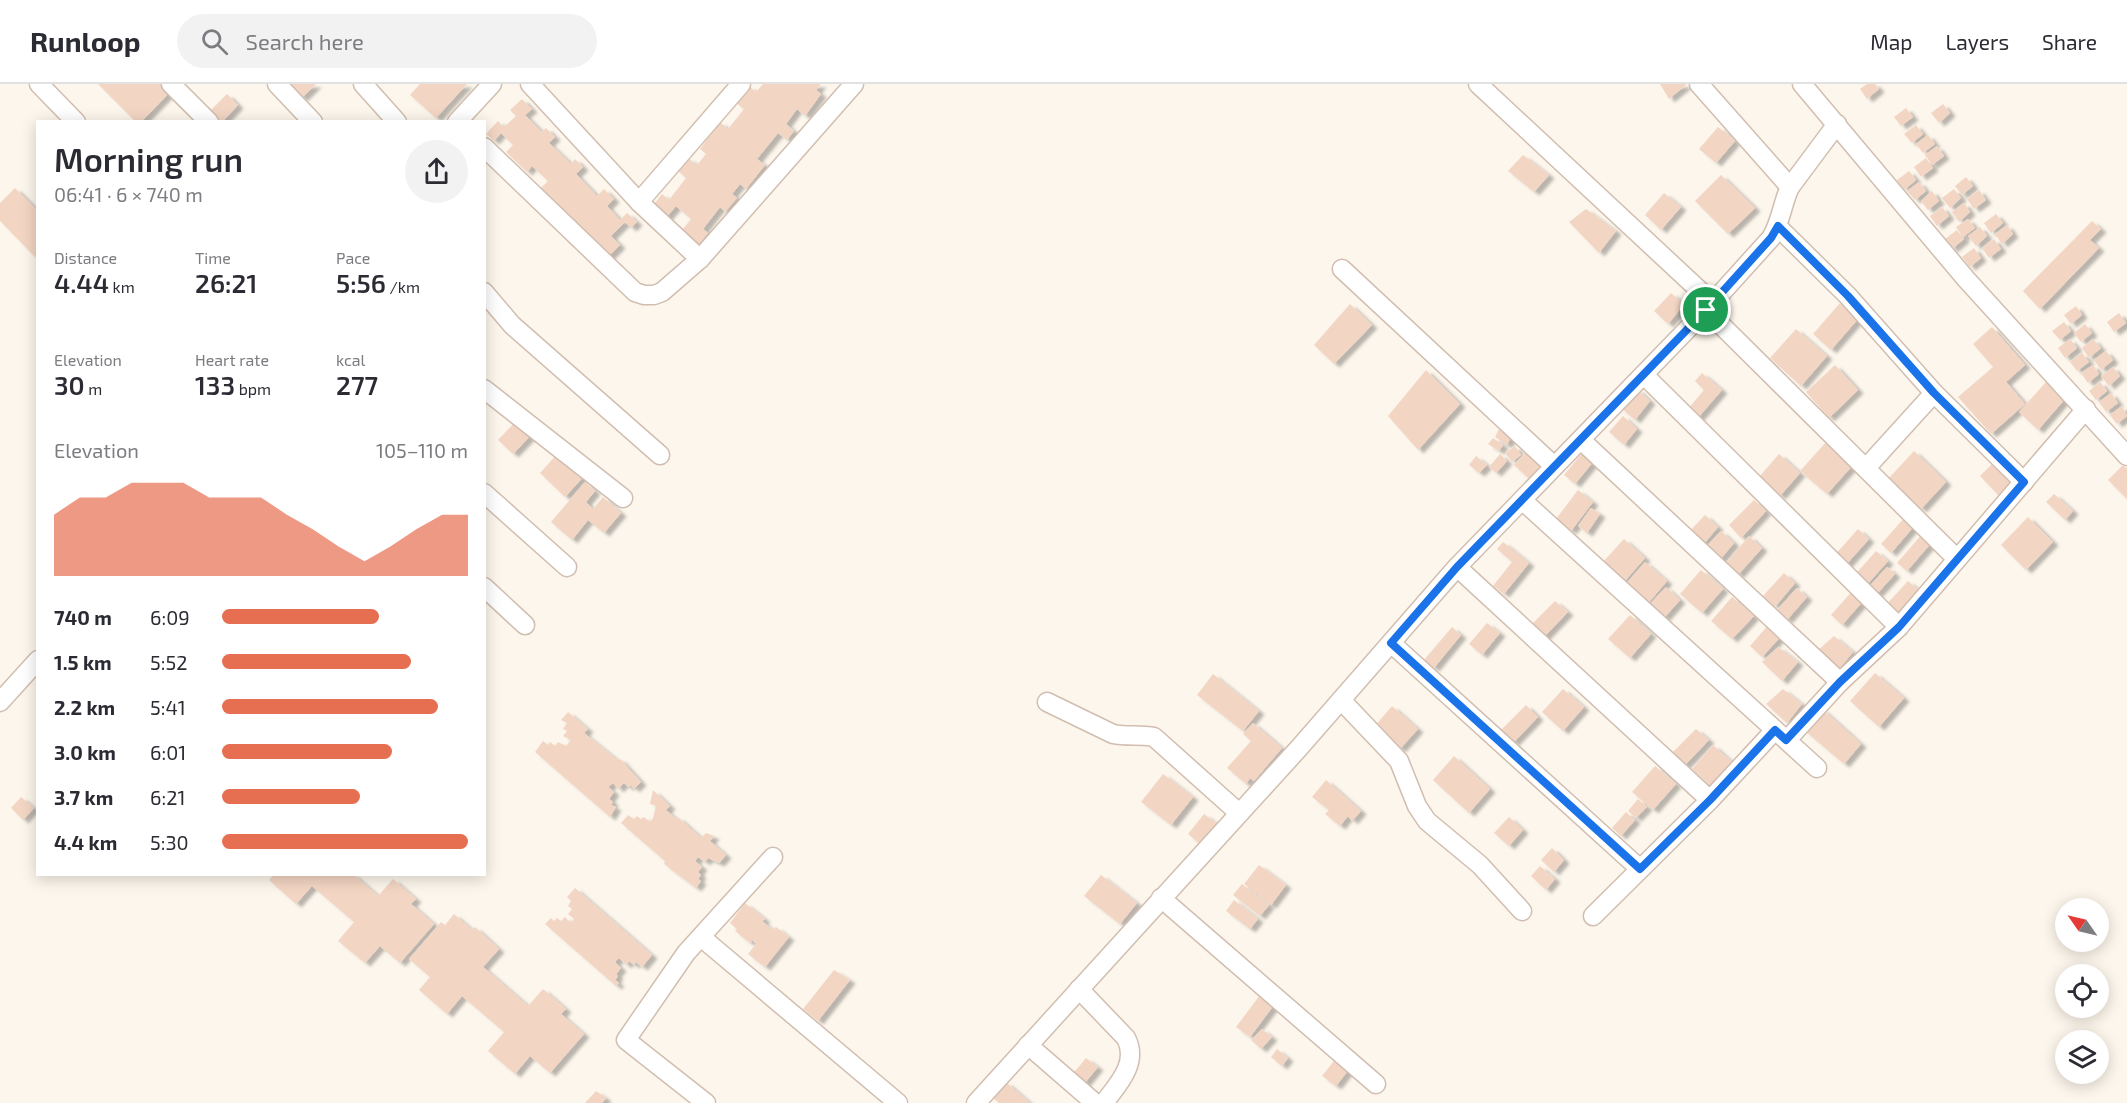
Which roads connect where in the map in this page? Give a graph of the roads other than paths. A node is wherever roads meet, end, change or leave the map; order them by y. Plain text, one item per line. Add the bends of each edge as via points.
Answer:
1 (39, 84) edge
2 (171, 84) edge
3 (277, 84) edge
4 (363, 84) edge
5 (492, 84) edge
6 (530, 84) edge
7 (741, 84) edge
8 (854, 84) edge
9 (1478, 84) edge
10 (1698, 84) edge
11 (1802, 84) edge
12 (74, 120) edge
13 (207, 120) edge
14 (312, 120) edge
15 (395, 120) edge
16 (459, 120) edge
17 (1836, 124) junction
18 (486, 149) edge
19 (1790, 187) junction
20 (639, 202) junction
21 (1778, 226) junction
22 (700, 259) junction
23 (1342, 269) dead end
24 (486, 294) edge
25 (1710, 307) junction
26 (1644, 375) junction
27 (486, 391) edge
28 (1934, 393) junction
29 (2086, 409) junction
30 (1581, 440) junction
31 (660, 455) dead end
32 (2127, 456) edge
33 (1554, 466) junction
34 (1866, 468) junction
35 (2024, 482) junction
36 (486, 495) edge
37 (623, 498) dead end
38 (1522, 500) junction
39 (1957, 559) junction
40 (567, 567) dead end
41 (1457, 567) junction
42 (486, 589) edge
43 (525, 625) dead end
44 (1899, 627) junction
45 (1391, 643) junction
46 (36, 662) edge
47 (1840, 682) junction
48 (1341, 700) junction
49 (0, 702) edge
50 (1047, 702) dead end
51 (1781, 735) junction
52 (1817, 768) dead end
53 (1710, 800) junction
54 (1239, 813) junction
55 (773, 857) dead end
56 (1640, 869) junction
57 (1161, 898) junction
58 (1522, 910) dead end
59 (1593, 916) dead end
60 (701, 937) junction
61 (1078, 989) junction
62 (1028, 1045) junction
63 (1376, 1084) dead end
64 (706, 1103) edge
65 (898, 1103) edge
66 (976, 1103) edge
67 (1095, 1103) edge
68 (1104, 1103) edge

1 - 12 street
2 - 13 street
3 - 14 street
4 - 15 street
5 - 16 street
6 - 20 street
7 - 20 street
8 - 22 street
9 - 25 street
10 - 19 street
11 - 17 street
17 - 19 street
17 - 29 street via 1966,279
18 - 22 street via 634,292 663,292
19 - 21 street
20 - 22 street
21 - 25 street
21 - 28 street via 1848,296
23 - 33 street
24 - 31 street via 512,326
25 - 26 street
25 - 34 street
26 - 30 street
26 - 44 street
27 - 37 street
28 - 34 street
28 - 35 street
29 - 32 street
29 - 35 street
30 - 33 street
30 - 47 street
33 - 38 street
34 - 39 street
35 - 39 street
36 - 40 street
38 - 41 street
38 - 51 street
39 - 44 street
41 - 45 street
41 - 53 street
42 - 43 street
44 - 47 street
45 - 48 street
45 - 56 street
46 - 49 street
47 - 51 street
48 - 54 street
48 - 58 street via 1399,761 1422,815 1480,865
50 - 54 street via 1113,734 1154,737
51 - 52 street
51 - 53 street
53 - 56 street
54 - 57 street
55 - 60 street
56 - 59 street
57 - 61 street
57 - 63 street
60 - 64 street via 626,1040
60 - 65 street
61 - 62 street
61 - 68 street via 1130,1046 1130,1064
62 - 66 street
62 - 67 street

